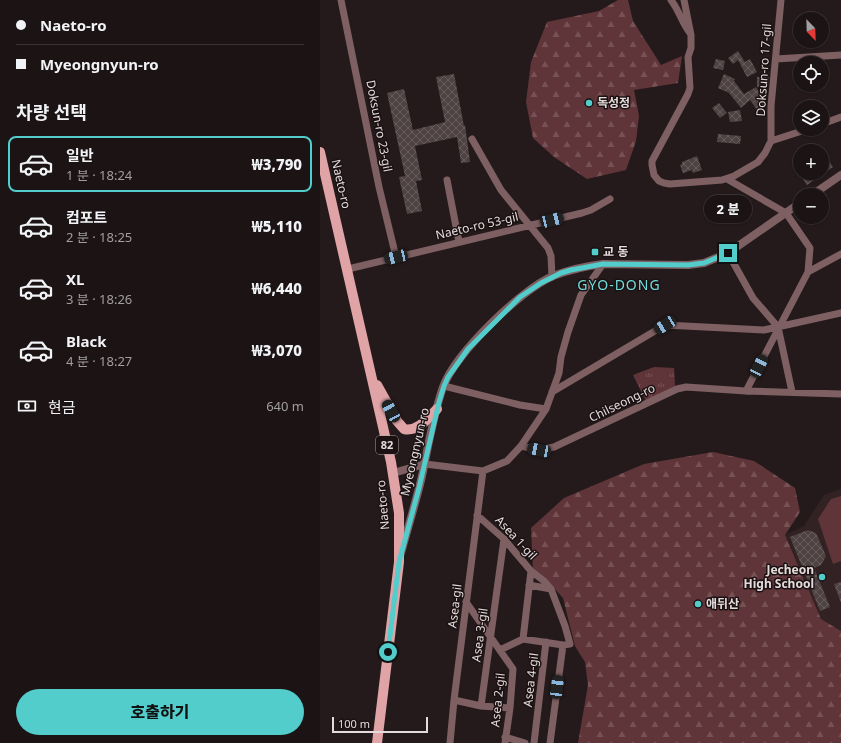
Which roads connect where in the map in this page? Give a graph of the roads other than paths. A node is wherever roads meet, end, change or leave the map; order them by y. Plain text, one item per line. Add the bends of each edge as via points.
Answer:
1 (340, 0) edge
2 (671, 0) edge
3 (684, 0) edge
4 (781, 0) edge
5 (691, 35) junction
6 (841, 54) edge
7 (776, 59) junction
8 (841, 117) edge
9 (829, 121) edge
10 (793, 134) edge
11 (472, 139) dead end
12 (771, 142) junction
13 (320, 152) edge
14 (841, 175) edge
15 (727, 179) junction
16 (447, 180) dead end
17 (822, 188) edge
18 (610, 199) dead end
19 (793, 208) edge
20 (786, 213) junction
21 (529, 225) junction
22 (459, 242) junction
23 (728, 253) junction
24 (841, 254) edge
25 (396, 257) junction
26 (603, 264) junction
27 (348, 268) junction
28 (808, 272) junction
29 (552, 277) junction
30 (841, 313) edge
31 (778, 327) junction
32 (372, 375) junction
33 (444, 386) junction
34 (746, 391) junction
35 (552, 392) junction
36 (792, 392) junction
37 (841, 394) edge
38 (437, 409) junction
39 (546, 409) junction
40 (521, 446) junction
41 (424, 464) junction
42 (483, 471) junction
43 (393, 473) junction
44 (477, 515) junction
45 (504, 539) junction
46 (399, 562) junction
47 (531, 571) junction
48 (529, 585) junction
49 (551, 589) junction
50 (466, 602) junction
51 (491, 637) junction
52 (523, 639) junction
53 (546, 642) junction
54 (563, 645) junction
55 (500, 650) junction
56 (454, 700) junction
57 (481, 706) junction
58 (510, 708) junction
59 (505, 740) edge
60 (377, 743) edge
61 (450, 743) edge
62 (525, 743) edge
63 (534, 743) edge
64 (550, 743) edge

1 - 25 street, Doksun-ro 23-gil
2 - 5 street
3 - 5 street
4 - 7 street, Doksun-ro 17-gil
5 - 15 street via 688,57 690,88 652,161 652,170 659,180 670,184
6 - 7 street
7 - 12 street, Doksun-ro 17-gil via 771,106
8 - 9 street
10 - 12 street
11 - 21 street via 494,179
12 - 15 street via 758,162
13 - 27 main road, Naeto-ro / 82
14 - 17 street
15 - 20 street
16 - 22 street
18 - 21 street, Naeto-ro 53-gil via 582,213
19 - 20 street, Myeongnyun-ro
20 - 23 street, Myeongnyun-ro
20 - 28 street via 810,248
21 - 22 street, Naeto-ro 53-gil
21 - 29 street via 548,248
22 - 25 street, Naeto-ro 53-gil
23 - 26 street, Myeongnyun-ro via 704,263 688,265
23 - 31 street via 753,298
24 - 28 street
25 - 27 street, Naeto-ro 53-gil
26 - 29 street, Myeongnyun-ro via 571,270
26 - 35 street via 581,295
27 - 32 main road, Naeto-ro / 82
28 - 31 street
29 - 33 street, Myeongnyun-ro via 520,297 476,340
30 - 31 street
31 - 34 street
31 - 35 street via 764,330 665,325
31 - 36 street
32 - 38 main road via 404,429 413,429 421,425
32 - 43 main road, Naeto-ro / 82
33 - 38 street, Myeongnyun-ro
33 - 39 street
34 - 36 street, Chilseong-ro
34 - 40 street, Chilseong-ro via 694,387 677,389 554,448 539,450
35 - 39 street
36 - 37 street, Chilseong-ro
38 - 41 street, Myeongnyun-ro
39 - 40 street
40 - 42 street via 507,461
41 - 42 street
41 - 43 street
41 - 46 street, Myeongnyun-ro
42 - 44 street, Asea-gil
43 - 46 main road, Naeto-ro / 82 via 399,513
44 - 45 street, Asea 1-gil
44 - 50 street, Asea-gil
45 - 47 street, Asea 1-gil
45 - 51 street, Asea 3-gil
46 - 60 main road, Naeto-ro / 82
47 - 48 street, Asea 1-gil
47 - 49 street
48 - 49 street
48 - 52 street, Asea 4-gil
49 - 54 street via 566,626 570,644
50 - 51 street, Asea 2-gil
50 - 56 street, Asea-gil
51 - 55 street, Asea 2-gil
51 - 57 street, Asea 3-gil
52 - 53 street, Asea 4-gil
52 - 55 street, Asea 4-gil
53 - 54 street
53 - 63 street, Asea 4-gil
54 - 64 street
55 - 58 street, Asea 2-gil via 513,672
56 - 57 street
56 - 61 street, Asea-gil
57 - 58 street
58 - 59 street, Asea 2-gil
59 - 62 street

